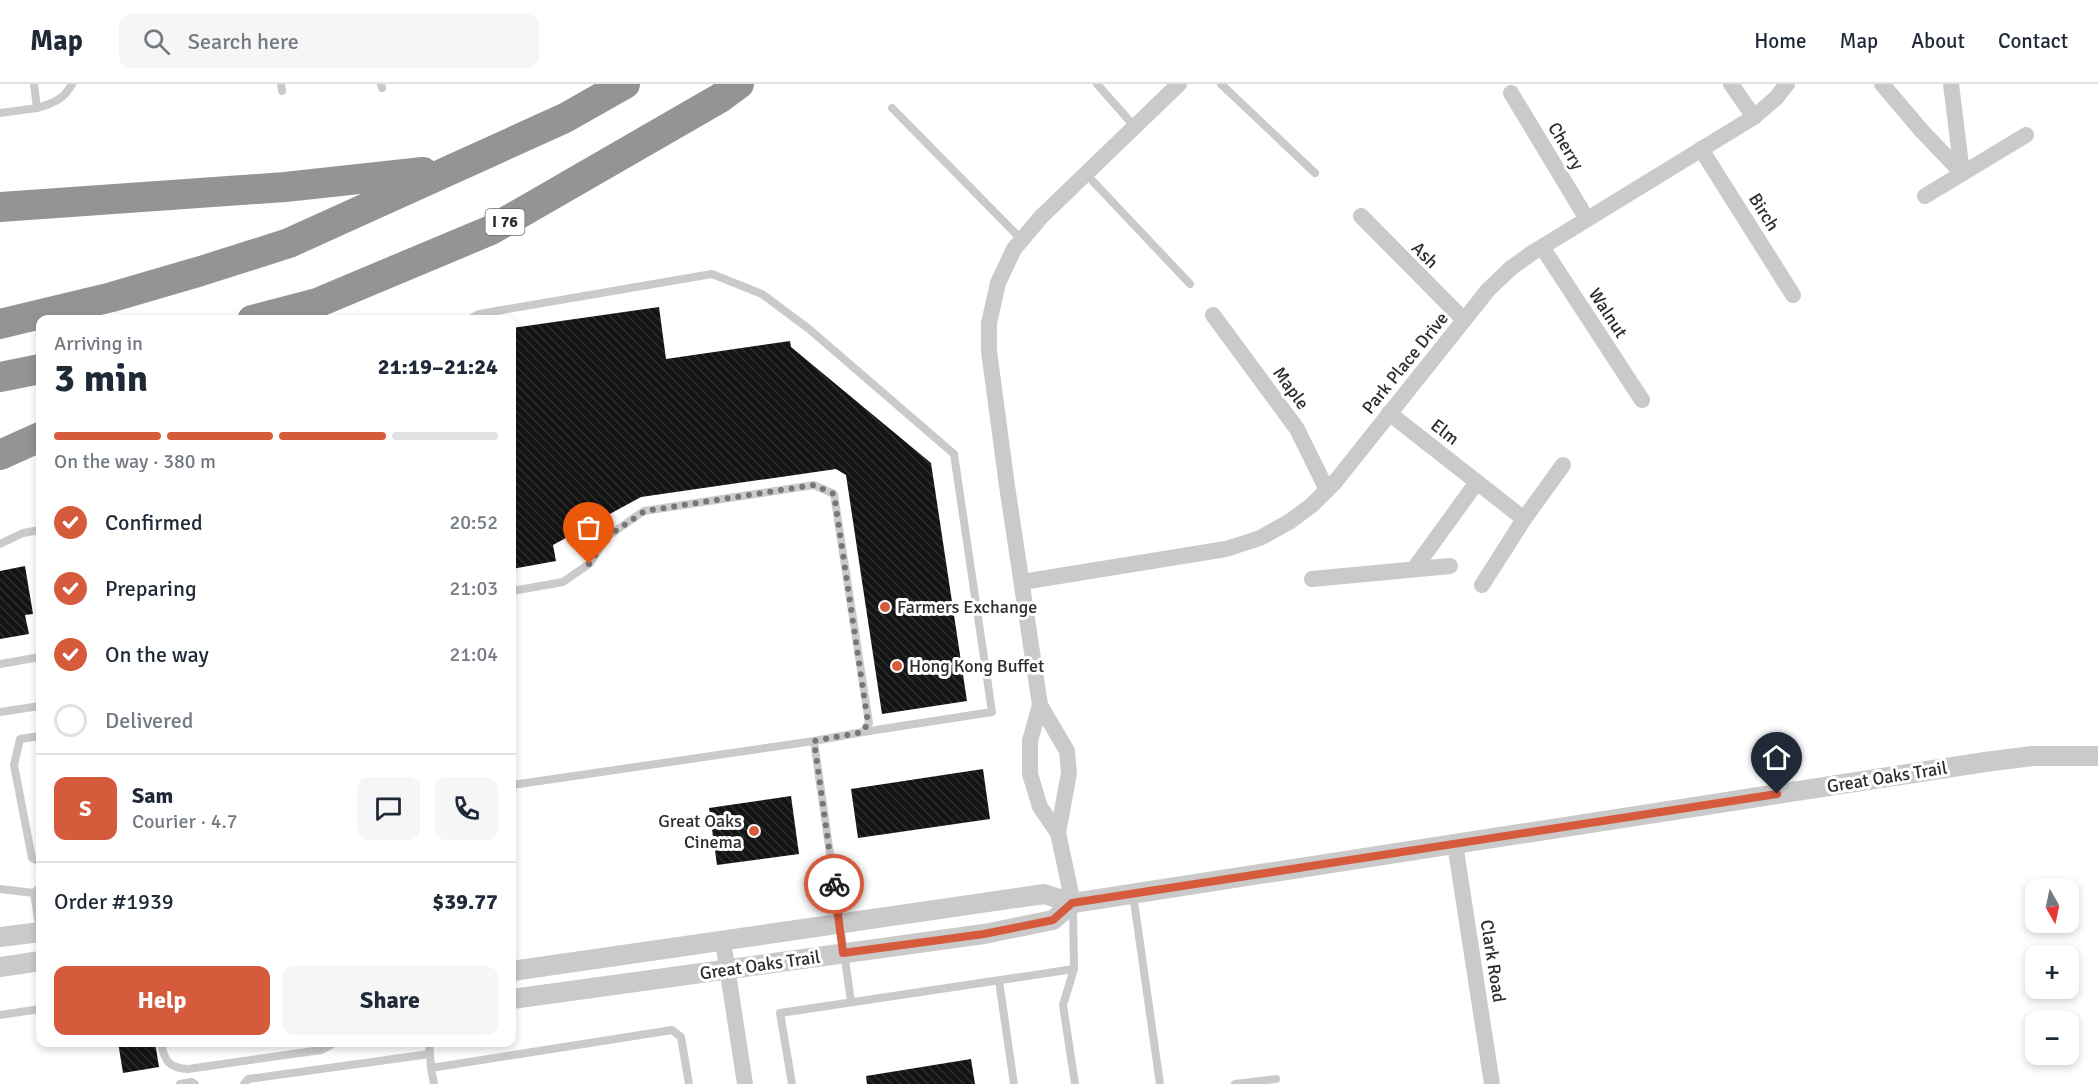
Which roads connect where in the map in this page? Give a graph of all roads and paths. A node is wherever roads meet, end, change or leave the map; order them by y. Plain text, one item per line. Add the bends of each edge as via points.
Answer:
1 (34, 84) edge
2 (72, 84) edge
3 (625, 84) edge
4 (739, 84) edge
5 (1096, 84) edge
6 (1179, 84) edge
7 (1221, 84) edge
8 (1731, 84) edge
9 (1786, 84) edge
10 (1882, 84) edge
11 (1951, 84) edge
12 (1511, 93) dead end
13 (37, 108) junction
14 (892, 108) dead end
15 (0, 113) edge
16 (1754, 117) junction
17 (1135, 127) junction
18 (2026, 135) dead end
19 (1701, 149) junction
20 (450, 169) junction
21 (1315, 173) dead end
22 (1962, 173) junction
23 (1086, 174) junction
24 (1925, 196) dead end
25 (0, 207) edge
26 (1361, 216) dead end
27 (1587, 219) junction
28 (1021, 239) junction
29 (1542, 247) junction
30 (1190, 284) dead end
31 (1793, 295) dead end
32 (318, 303) junction
33 (36, 315) edge
34 (37, 315) edge
35 (271, 315) edge
36 (294, 315) edge
37 (477, 315) edge
38 (1214, 315) dead end
39 (1464, 320) junction
40 (0, 324) edge
41 (36, 370) edge
42 (0, 377) edge
43 (1642, 400) dead end
44 (1389, 413) junction
45 (36, 439) edge
46 (0, 455) edge
47 (1563, 465) dead end
48 (1477, 482) junction
49 (1327, 490) junction
50 (1524, 519) junction
51 (36, 531) edge
52 (0, 544) edge
53 (1450, 566) dead end
54 (1414, 569) junction
55 (1312, 579) dead end
56 (1022, 582) junction
57 (1482, 585) dead end
58 (516, 590) edge
59 (36, 658) edge
60 (0, 664) edge
61 (1040, 705) junction
62 (36, 707) edge
63 (0, 712) edge
64 (863, 732) junction
65 (36, 737) edge
66 (814, 741) junction
67 (2098, 756) edge
68 (516, 784) edge
69 (1058, 833) junction
70 (1455, 844) junction
71 (36, 860) edge
72 (0, 889) edge
73 (36, 890) edge
74 (1133, 894) junction
75 (1072, 903) junction
76 (839, 923) junction
77 (36, 932) edge
78 (0, 937) edge
79 (723, 941) junction
80 (843, 953) junction
81 (36, 962) edge
82 (0, 967) edge
83 (728, 969) junction
84 (1074, 969) junction
85 (516, 970) edge
86 (999, 981) junction
87 (516, 998) edge
88 (851, 1002) junction
89 (36, 1010) edge
90 (0, 1015) edge
91 (162, 1047) edge
92 (325, 1047) edge
93 (429, 1047) edge
94 (430, 1054) junction
95 (431, 1068) junction
96 (1276, 1079) dead end
97 (180, 1084) edge
98 (195, 1084) edge
99 (244, 1084) edge
100 (434, 1084) edge
101 (689, 1084) edge
102 (745, 1084) edge
103 (792, 1084) edge
104 (1014, 1084) edge
105 (1075, 1084) edge
106 (1160, 1084) edge
107 (1235, 1084) edge
108 (1492, 1084) edge

1 - 13 lane
2 - 13 lane via 66,95
3 - 20 highway via 566,118
4 - 32 highway, I 76 via 491,230
5 - 17 lane
6 - 17 street
7 - 21 lane
8 - 16 street
9 - 16 street, Park Place Drive
10 - 22 street
11 - 22 street
12 - 27 street, Cherry
13 - 15 lane
14 - 28 lane
16 - 19 street, Park Place Drive
17 - 23 street
18 - 22 street
19 - 27 street, Park Place Drive
19 - 31 street, Birch
20 - 25 highway via 285,187
20 - 34 highway via 289,243 112,297
22 - 24 street
23 - 28 street
23 - 30 lane
26 - 39 street, Ash
27 - 29 street, Park Place Drive
28 - 56 street via 998,283 989,323 989,351
29 - 39 street, Park Place Drive via 1511,268
29 - 43 street, Walnut
32 - 35 highway, I 76
32 - 36 highway
33 - 40 highway
37 - 64 lane via 712,274 762,294 809,329 954,454 992,712
38 - 49 street, Maple via 1297,429
39 - 44 street, Park Place Drive
41 - 42 highway
44 - 48 street, Elm
44 - 49 street, Park Place Drive
45 - 46 highway
47 - 50 street
48 - 50 street, Elm
48 - 54 street
49 - 56 street, Park Place Drive via 1289,522 1260,538 1226,549
50 - 57 street
51 - 52 lane
53 - 54 street
54 - 55 street
56 - 61 street
58 - 64 lane via 563,582 589,564 608,536 645,511 814,485 834,494 868,723
59 - 60 lane
61 - 69 street via 1030,741 1030,774 1040,807
61 - 69 street via 1067,751 1070,773
62 - 63 lane
64 - 66 lane
65 - 71 lane via 20,739 14,765 32,858
66 - 68 lane
66 - 76 lane
67 - 70 street, Great Oaks Trail via 2032,756 1985,762
69 - 75 street
70 - 74 street, Great Oaks Trail
70 - 108 street, Clark Road
72 - 73 lane
74 - 75 street, Great Oaks Trail
74 - 106 lane
75 - 76 street, Great Oaks Trail via 1044,894
75 - 80 street, Great Oaks Trail via 1053,920 984,934
75 - 84 lane
76 - 79 street, Great Oaks Trail
76 - 80 lane
77 - 78 street
79 - 83 street
79 - 85 street, Great Oaks Trail
80 - 83 street, Great Oaks Trail
80 - 88 lane
81 - 82 street
83 - 87 street, Great Oaks Trail
83 - 102 street
84 - 86 lane
84 - 105 lane via 1063,1005
86 - 88 lane
86 - 104 lane
88 - 103 lane via 780,1013
89 - 90 lane
91 - 92 lane via 169,1063 178,1069 188,1069
93 - 94 lane
94 - 95 lane
94 - 99 lane via 248,1079
95 - 100 lane
95 - 101 lane via 672,1030 681,1037
96 - 107 lane
97 - 98 lane

